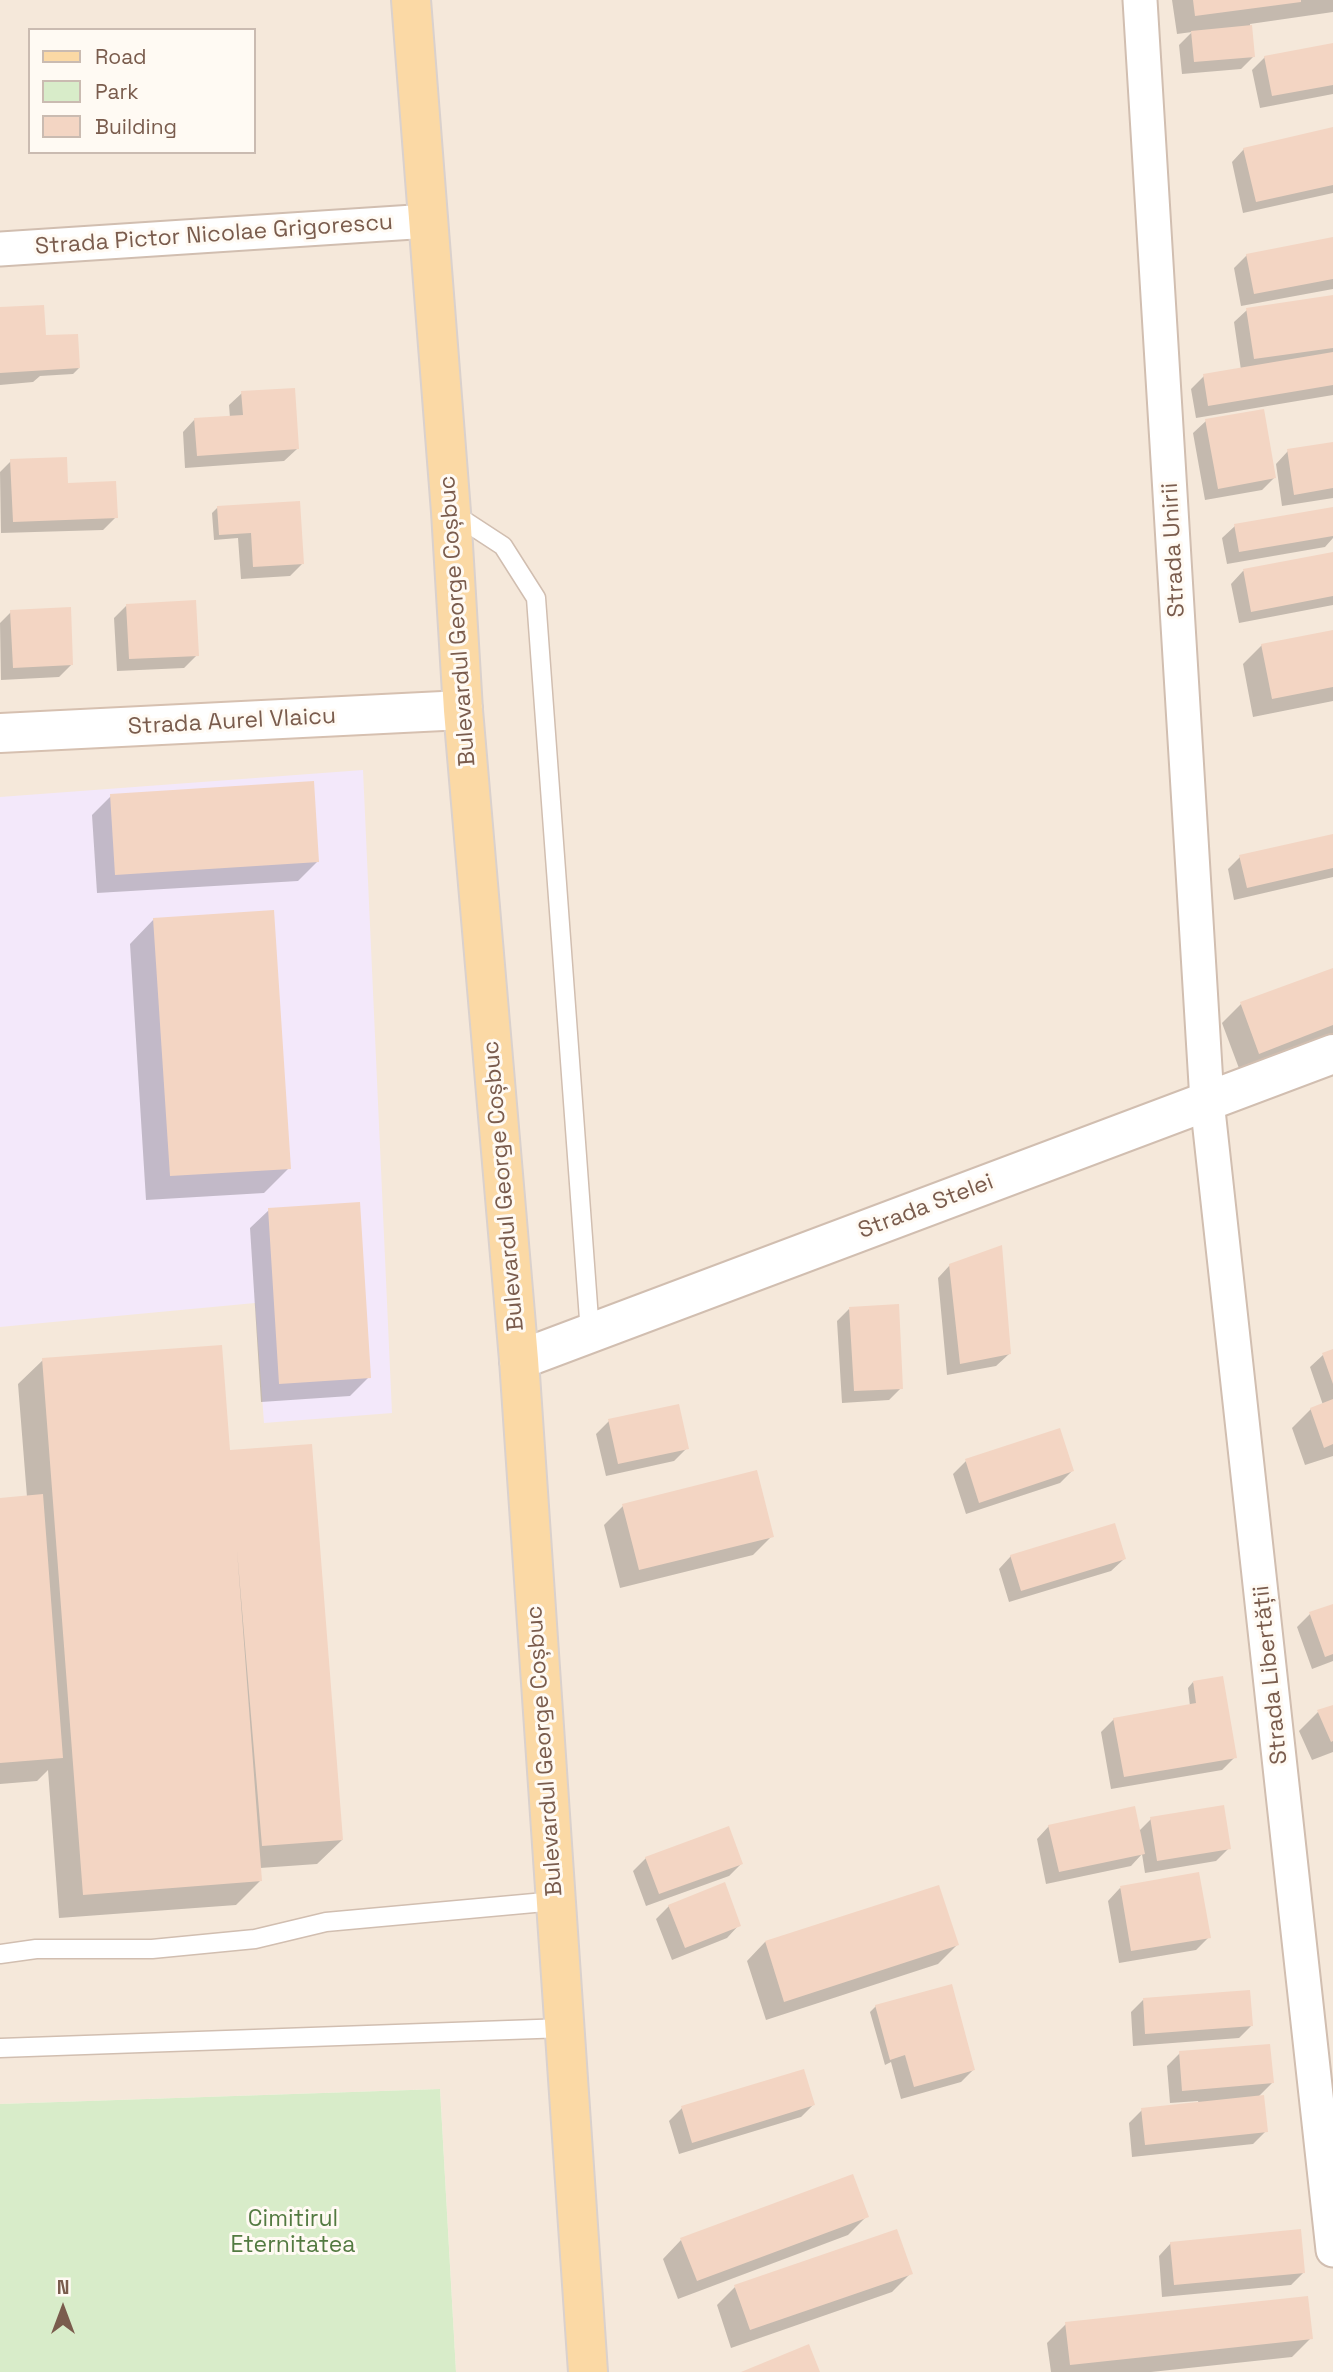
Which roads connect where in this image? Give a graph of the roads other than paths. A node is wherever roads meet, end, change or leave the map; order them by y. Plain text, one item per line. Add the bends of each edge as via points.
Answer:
1 (411, 0) edge
2 (1140, 0) edge
3 (429, 221) junction
4 (0, 249) edge
5 (451, 512) junction
6 (463, 710) junction
7 (0, 733) edge
8 (1333, 1054) edge
9 (1207, 1101) junction
10 (590, 1333) junction
11 (520, 1360) junction
12 (556, 1902) junction
13 (0, 1954) edge
14 (565, 2028) junction
15 (0, 2048) edge
16 (1333, 2249) edge
17 (589, 2372) edge

1 - 3 main road, Bulevardul George Coșbuc
2 - 9 street, Strada Unirii
3 - 4 street, Strada Pictor Nicolae Grigorescu
3 - 5 main road, Bulevardul George Coșbuc
5 - 6 main road, Bulevardul George Coșbuc
5 - 10 lane via 503,547 536,598
6 - 7 street, Strada Aurel Vlaicu
6 - 11 main road, Bulevardul George Coșbuc
8 - 9 street, Strada Stelei
9 - 10 street, Strada Stelei
9 - 16 street, Strada Libertății
10 - 11 street, Strada Stelei
11 - 12 main road, Bulevardul George Coșbuc
12 - 13 lane via 326,1923 255,1939 152,1949 36,1949
12 - 14 main road, Bulevardul George Coșbuc
14 - 15 lane
14 - 17 main road, Bulevardul George Coșbuc

